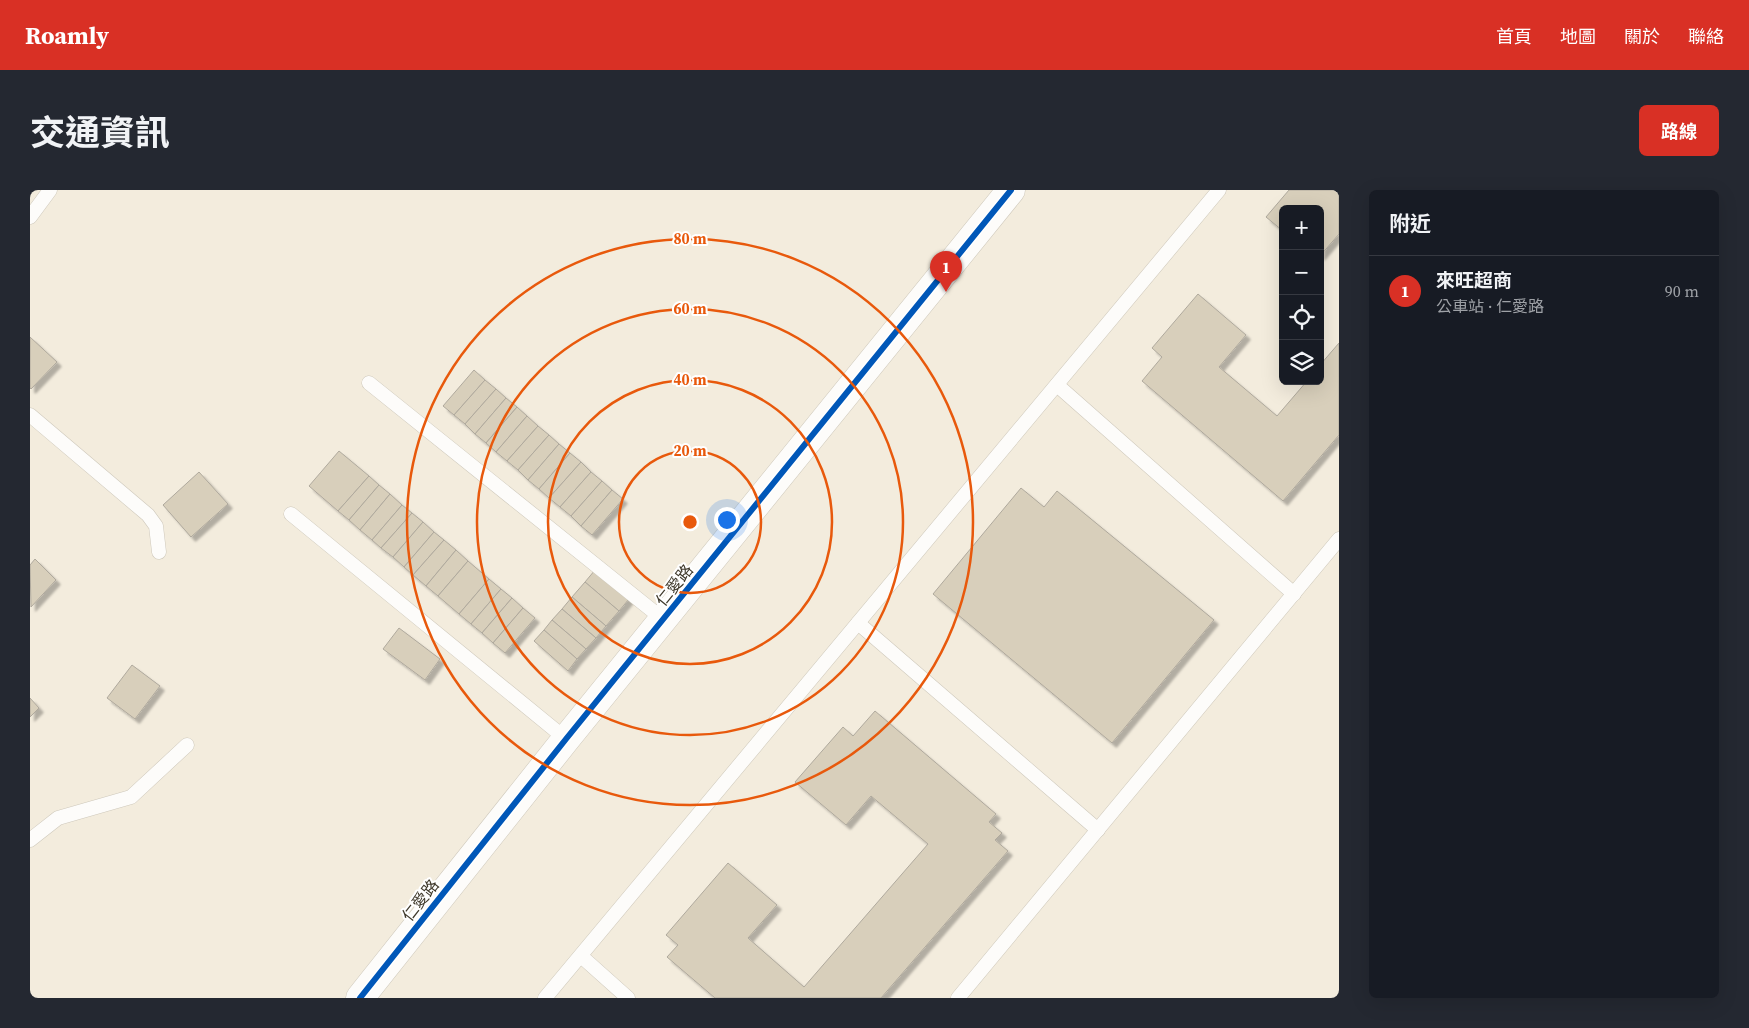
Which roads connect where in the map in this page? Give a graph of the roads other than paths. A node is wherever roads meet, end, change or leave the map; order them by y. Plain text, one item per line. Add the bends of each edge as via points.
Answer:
1 (50, 190) edge
2 (1011, 190) edge
3 (1219, 190) edge
4 (30, 217) edge
5 (369, 383) dead end
6 (1057, 385) junction
7 (30, 415) edge
8 (291, 514) dead end
9 (1339, 540) edge
10 (159, 552) dead end
11 (1294, 594) junction
12 (664, 620) junction
13 (858, 623) junction
14 (566, 738) junction
15 (187, 745) dead end
16 (1098, 830) junction
17 (30, 840) edge
18 (581, 956) junction
19 (360, 998) edge
20 (545, 998) edge
21 (628, 998) edge
22 (958, 998) edge

1 - 4 lane
2 - 12 street, 仁愛路
3 - 6 lane
5 - 12 lane
6 - 11 lane
6 - 13 lane
7 - 10 lane via 148,515 156,526
8 - 14 lane
9 - 11 lane
11 - 16 lane
12 - 14 street, 仁愛路
13 - 16 lane
13 - 18 lane
14 - 19 street, 仁愛路
15 - 17 lane via 131,797 58,818
16 - 22 lane
18 - 20 lane
18 - 21 lane

